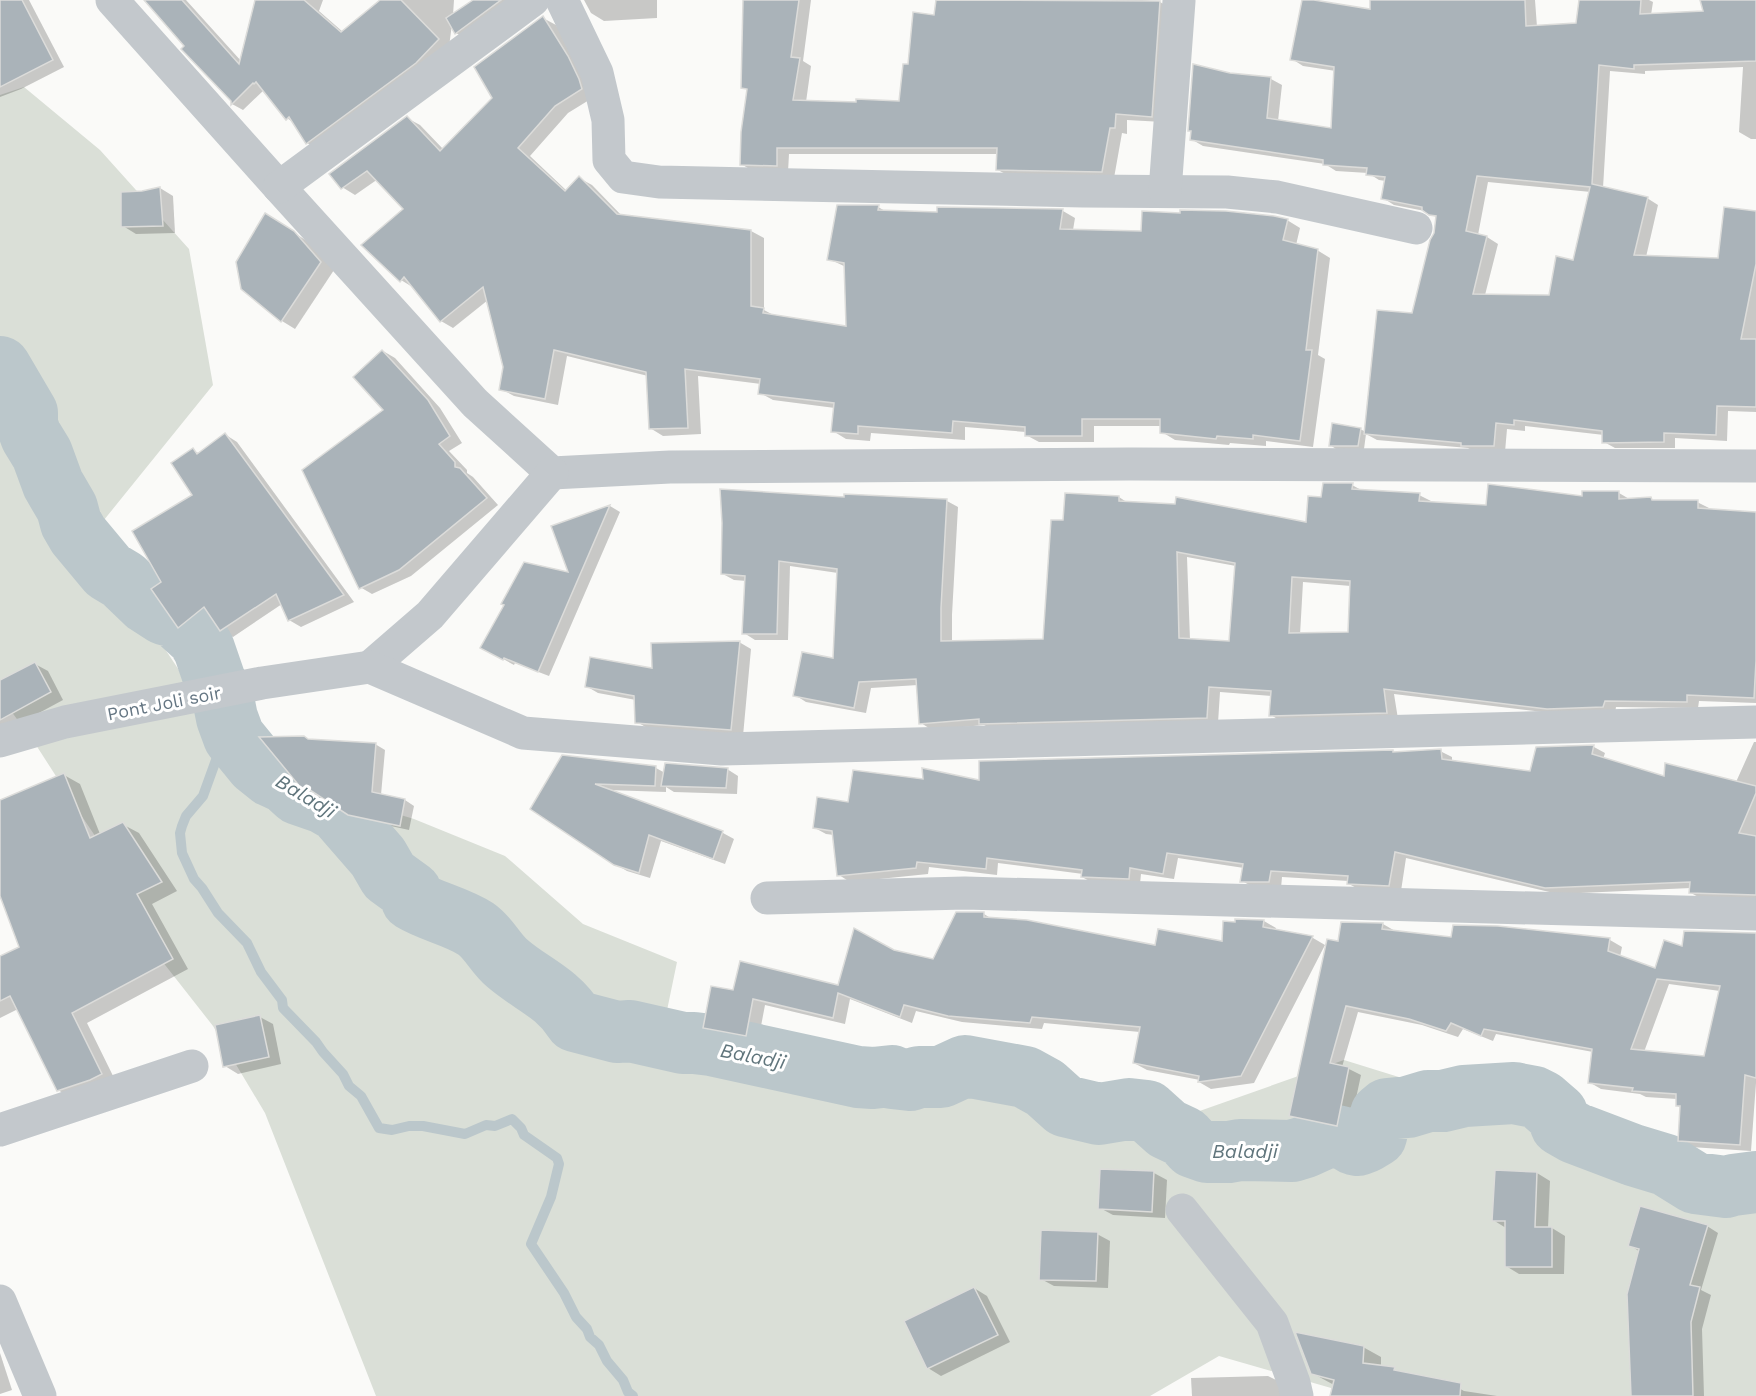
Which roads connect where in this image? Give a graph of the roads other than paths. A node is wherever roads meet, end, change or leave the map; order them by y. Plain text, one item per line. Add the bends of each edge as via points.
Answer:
1 (112, 0) edge
2 (533, 0) edge
3 (562, 0) edge
4 (1177, 0) edge
5 (1199, 0) edge
6 (279, 187) junction
7 (1165, 191) junction
8 (1416, 228) dead end
9 (1756, 466) edge
10 (552, 473) junction
11 (370, 667) junction
12 (1756, 722) edge
13 (0, 741) edge
14 (768, 898) dead end
15 (1756, 914) edge
16 (192, 1066) dead end
17 (0, 1130) edge
18 (1182, 1210) dead end
19 (0, 1300) edge
20 (40, 1396) edge
21 (1297, 1396) edge

1 - 6 street
2 - 6 street
3 - 7 street via 597,73 608,120 609,160 623,177 659,182
4 - 5 street
4 - 7 street
6 - 10 street via 475,404
7 - 8 street via 1277,197
9 - 10 street via 1130,464 670,467
10 - 11 street via 430,615
11 - 12 street via 523,733 722,749
11 - 13 street, Pont Joli soir via 262,683 65,722
14 - 15 street via 965,893
16 - 17 street
18 - 21 street via 1272,1323
19 - 20 street

